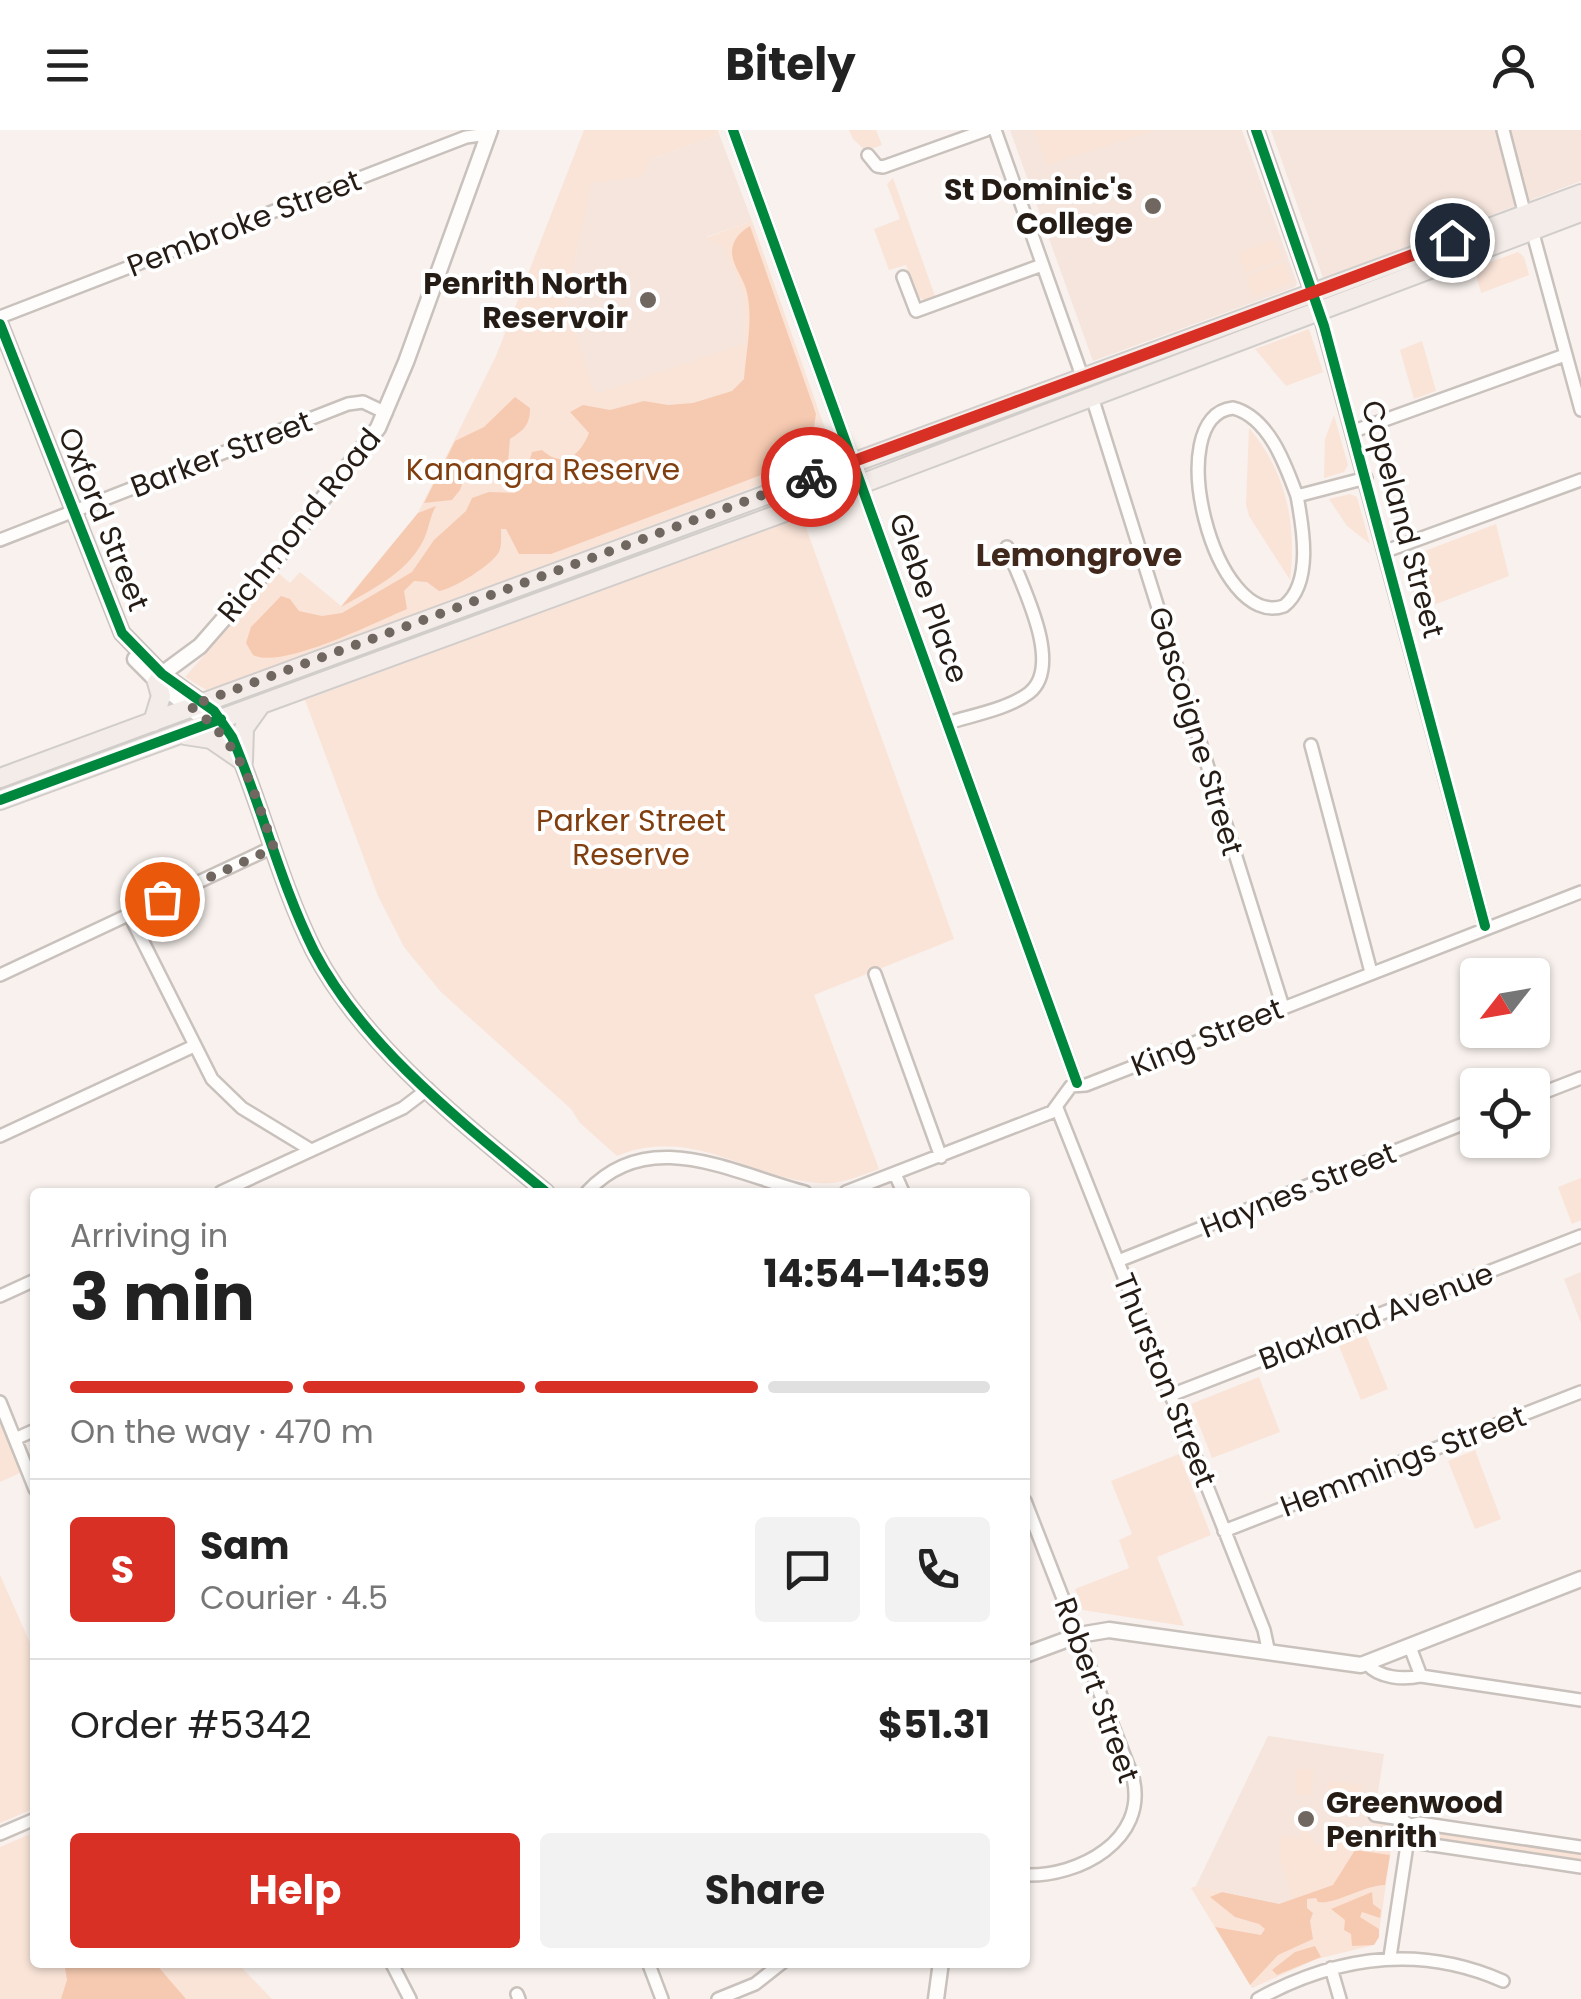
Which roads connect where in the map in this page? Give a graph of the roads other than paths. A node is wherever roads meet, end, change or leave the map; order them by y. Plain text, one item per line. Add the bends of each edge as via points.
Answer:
1 (733, 130) edge
2 (986, 130) edge
3 (995, 130) edge
4 (1256, 130) edge
5 (1503, 130) edge
6 (488, 131) edge
7 (868, 155) dead end
8 (1581, 194) edge
9 (1581, 212) edge
10 (1528, 223) junction
11 (1042, 265) junction
12 (904, 277) dead end
13 (1314, 293) junction
14 (1320, 312) junction
15 (0, 321) edge
16 (1565, 355) junction
17 (1082, 376) junction
18 (1092, 397) junction
19 (1581, 410) edge
20 (386, 412) junction
21 (1354, 431) junction
22 (853, 461) junction
23 (1366, 478) junction
24 (1581, 480) edge
25 (861, 484) junction
26 (1297, 496) junction
27 (73, 512) junction
28 (0, 540) edge
29 (1007, 547) dead end
30 (1386, 551) junction
31 (159, 678) junction
32 (196, 704) junction
33 (262, 704) junction
34 (217, 721) junction
35 (152, 722) junction
36 (948, 723) junction
37 (181, 734) junction
38 (1311, 745) dead end
39 (242, 761) junction
40 (0, 778) edge
41 (0, 800) edge
42 (274, 848) junction
43 (1581, 892) edge
44 (129, 914) junction
45 (1485, 926) junction
46 (1371, 972) junction
47 (875, 974) dead end
48 (0, 976) edge
49 (1284, 1007) junction
50 (194, 1046) junction
51 (1581, 1078) edge
52 (1077, 1083) junction
53 (428, 1089) junction
54 (1550, 1090) edge
55 (1058, 1108) junction
56 (1460, 1125) edge
57 (0, 1136) edge
58 (311, 1150) junction
59 (941, 1156) junction
60 (895, 1174) junction
61 (230, 1188) edge
62 (541, 1188) edge
63 (593, 1188) edge
64 (791, 1188) edge
65 (857, 1188) edge
66 (901, 1188) edge
67 (1581, 1236) edge
68 (1118, 1261) junction
69 (30, 1282) edge
70 (0, 1296) edge
71 (1581, 1392) edge
72 (1172, 1395) junction
73 (0, 1402) edge
74 (30, 1432) edge
75 (15, 1439) junction
76 (30, 1476) edge
77 (1030, 1513) edge
78 (1224, 1531) junction
79 (1581, 1580) edge
80 (1078, 1635) junction
81 (1410, 1647) junction
82 (1030, 1653) edge
83 (1269, 1653) junction
84 (1367, 1664) junction
85 (1420, 1676) junction
86 (1581, 1700) edge
87 (1375, 1815) dead end
88 (30, 1821) edge
89 (1410, 1825) junction
90 (0, 1834) edge
91 (1406, 1841) junction
92 (1581, 1847) edge
93 (1581, 1867) edge
94 (1030, 1874) edge
95 (1390, 1957) junction
96 (395, 1968) edge
97 (650, 1968) edge
98 (775, 1968) edge
99 (940, 1968) edge
100 (1331, 1968) junction
101 (1503, 1981) dead end
102 (410, 1999) edge
103 (662, 1999) edge
104 (718, 1999) edge
105 (936, 1999) edge
106 (1258, 1999) edge
107 (1340, 1999) edge

1 - 22 street, Glebe Place
2 - 7 street via 883,167
3 - 11 street
4 - 13 street, Copeland Street
5 - 10 street
6 - 15 street, Pembroke Street
6 - 20 street, Richmond Road
8 - 10 highway
9 - 10 highway
10 - 13 highway
10 - 14 highway
10 - 16 street
11 - 12 street via 916,311
11 - 17 street
13 - 14 street, Copeland Street
13 - 17 highway
14 - 18 highway
14 - 21 street, Copeland Street
15 - 27 street, Oxford Street
16 - 19 street
16 - 21 street
17 - 22 highway
18 - 25 highway
18 - 49 street, Gascoigne Street
20 - 27 street, Barker Street via 363,402 348,404
20 - 31 street, Richmond Road via 276,559 200,646
21 - 23 street, Copeland Street
22 - 25 street, Glebe Place
22 - 32 highway
23 - 26 street
23 - 30 street, Copeland Street
24 - 30 street
25 - 33 highway
25 - 36 street, Glebe Place
26 - 26 street via 1303,534 1299,584 1286,604 1263,608 1231,578 1207,529 1199,462 1209,419 1229,408 1249,414 1276,448
27 - 28 street, Barker Street
27 - 31 street, Oxford Street via 134,657
29 - 36 street via 1043,645 1042,675 1024,697
30 - 45 street, Copeland Street
31 - 32 street, Oxford Street
31 - 35 highway
32 - 34 street, Oxford Street
32 - 35 highway
33 - 34 highway
33 - 39 highway via 244,728
34 - 37 highway
34 - 39 street
35 - 40 highway
36 - 52 street, Glebe Place
37 - 39 highway via 211,739
37 - 41 highway
38 - 46 street
39 - 42 street
42 - 44 street
42 - 53 street via 302,925 335,987
43 - 45 street, King Street
44 - 48 street
44 - 50 street
45 - 46 street, King Street
46 - 49 street, King Street
47 - 59 street
49 - 52 street, King Street
50 - 57 street
50 - 58 street via 228,1096
51 - 54 street
52 - 55 street
53 - 58 street via 404,1108
53 - 62 street
55 - 59 street
55 - 68 street, Thurston Street
56 - 68 street, Haynes Street
58 - 61 street
59 - 60 street
60 - 65 street
60 - 66 street
63 - 64 street via 617,1168 661,1156
67 - 72 street, Blaxland Avenue
68 - 72 street, Thurston Street
69 - 70 street
71 - 78 street, Hemmings Street
72 - 78 street, Thurston Street
73 - 75 street
74 - 75 street
75 - 76 street
77 - 80 street, Robert Street
78 - 83 street, Thurston Street
79 - 81 street
80 - 82 street
80 - 83 street via 1110,1630
80 - 94 street, Robert Street via 1133,1778 1134,1812 1102,1853
81 - 84 street
81 - 85 street
83 - 84 street
84 - 85 street via 1378,1674
85 - 86 street
87 - 89 street
88 - 90 street
89 - 91 street
89 - 92 street
91 - 93 street
91 - 95 street
95 - 100 street
95 - 101 street via 1449,1962
96 - 102 street
97 - 103 street
98 - 104 street
99 - 105 street
100 - 106 street
100 - 107 street

